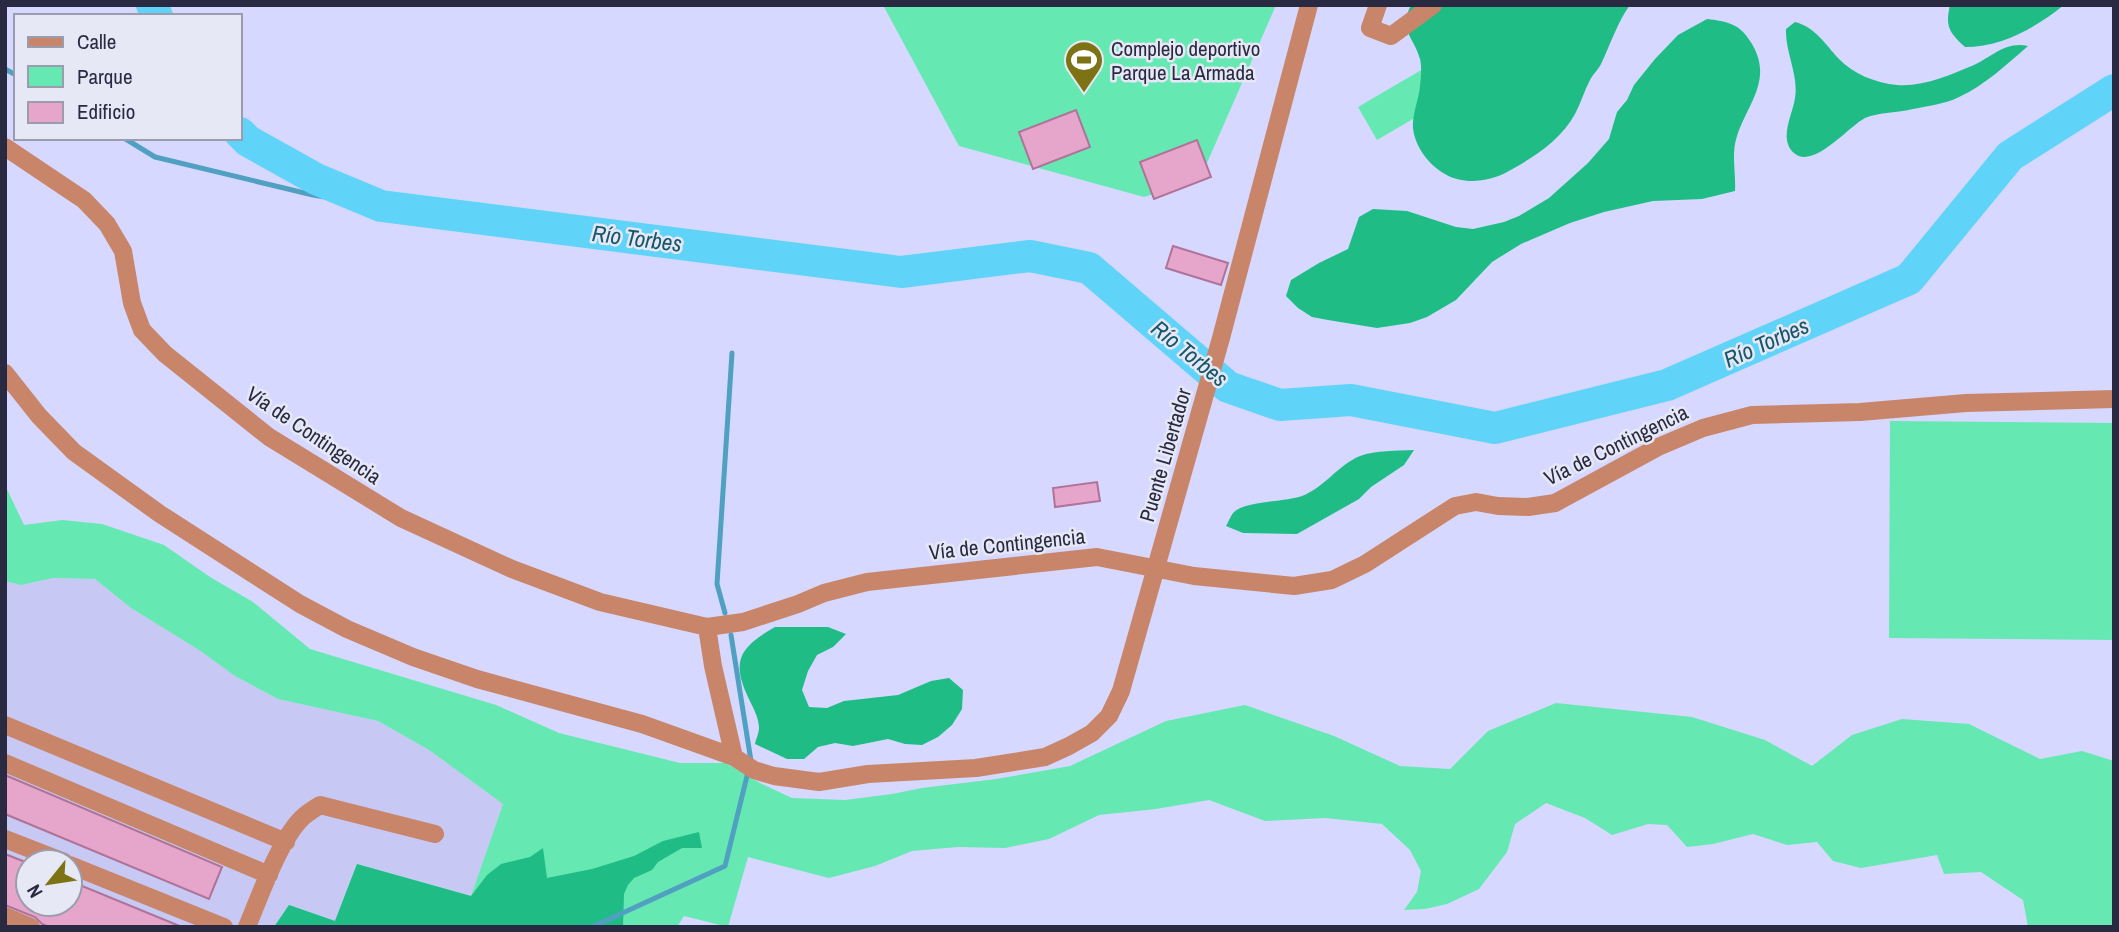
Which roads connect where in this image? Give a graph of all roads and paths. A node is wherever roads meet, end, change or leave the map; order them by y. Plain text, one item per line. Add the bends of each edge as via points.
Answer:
1 (1309, 5) edge
2 (1378, 5) edge
3 (1433, 5) edge
4 (5, 148) edge
5 (5, 373) edge
6 (2114, 399) edge
7 (707, 627) junction
8 (5, 725) edge
9 (734, 757) junction
10 (5, 763) edge
11 (435, 834) dead end
12 (5, 839) edge
13 (286, 842) junction
14 (28, 848) edge
15 (84, 871) edge
16 (269, 875) junction
17 (5, 916) edge
18 (31, 927) edge
19 (225, 927) edge
20 (247, 927) edge

1 - 9 street, Puente Libertador via 1222,338 1126,674 1109,716 1092,733 1045,757 975,768 868,774 819,782 774,776
2 - 3 street via 1370,28 1391,36
4 - 7 street, Vía de Contingencia via 84,200 107,224 123,251 142,330 165,355 269,437 401,518 512,569 600,602
5 - 9 street, Puente Libertador via 74,453 170,521 347,629 465,675 642,724
6 - 7 street, Vía de Contingencia via 1752,415 1658,447 1555,503 1455,506 1332,580 1294,586 1194,576 1097,557 867,582 743,622
7 - 9 street
8 - 13 street
10 - 16 street
11 - 13 street via 320,805 301,819
12 - 14 street
13 - 16 street
15 - 19 street
16 - 20 street
17 - 18 street

